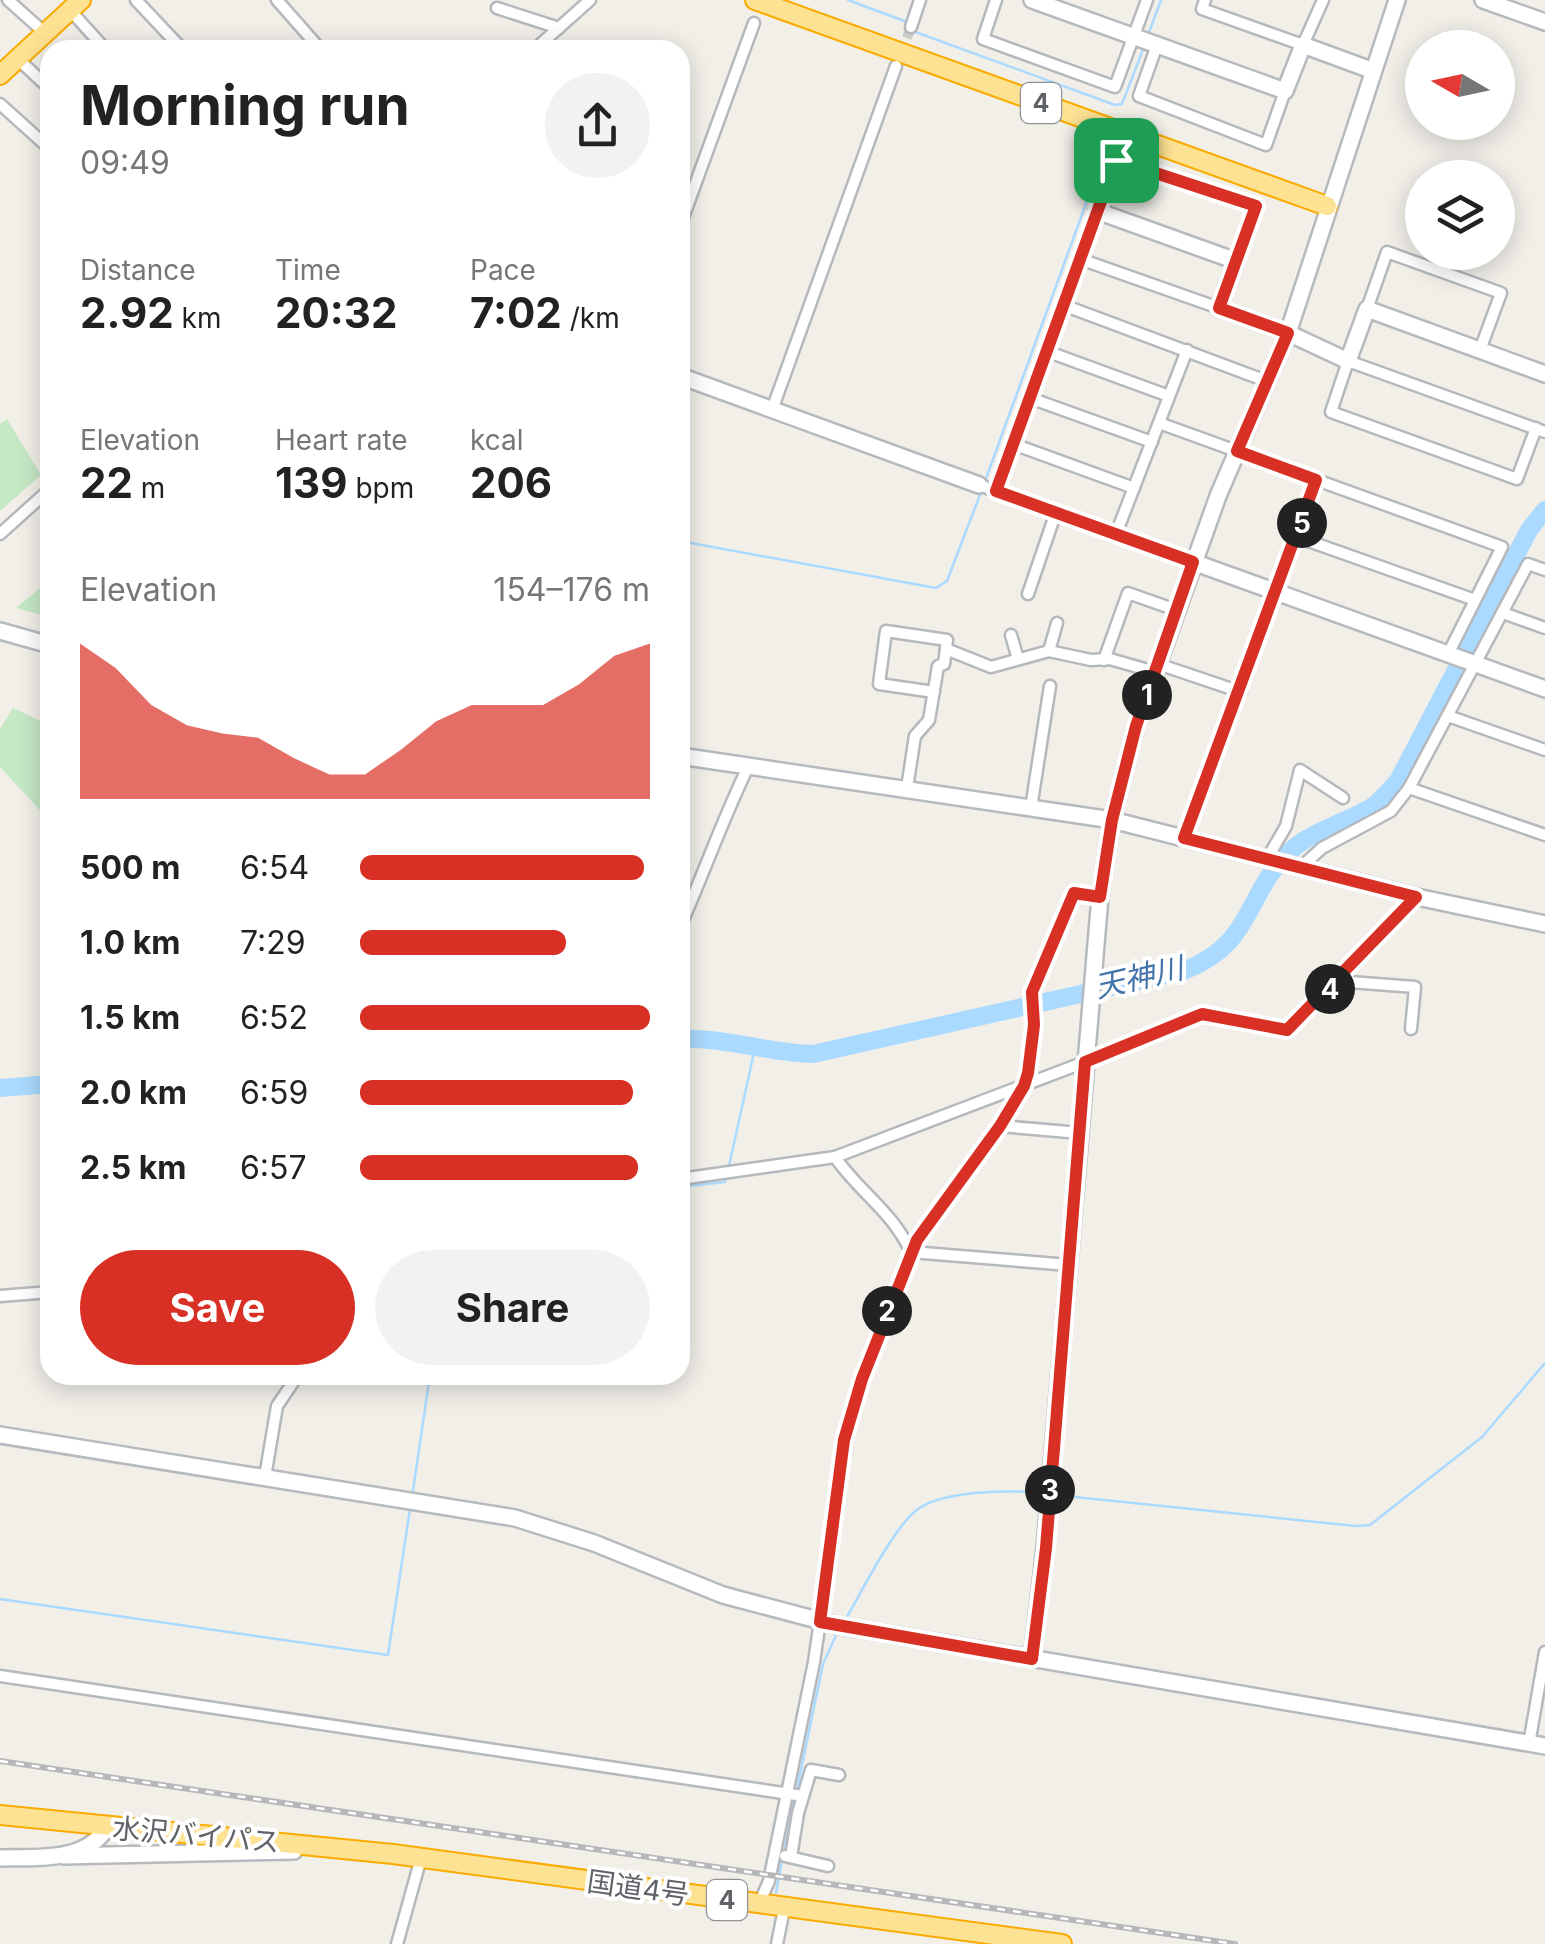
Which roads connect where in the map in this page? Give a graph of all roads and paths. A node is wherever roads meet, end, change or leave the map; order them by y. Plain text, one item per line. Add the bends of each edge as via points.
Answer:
1 (8, 0) edge
2 (136, 0) edge
3 (277, 0) edge
4 (590, 0) edge
5 (755, 0) edge
6 (920, 0) edge
7 (996, 0) edge
8 (1032, 0) edge
9 (1147, 0) edge
10 (1206, 0) edge
11 (1323, 0) edge
12 (1396, 0) edge
13 (1483, 0) edge
14 (76, 5) edge
15 (497, 8) dead end
16 (1545, 22) edge
17 (754, 23) dead end
18 (911, 26) tunnel mouth
19 (559, 28) junction
20 (46, 34) junction
21 (1134, 37) junction
22 (99, 40) edge
23 (173, 40) edge
24 (313, 40) edge
25 (545, 40) edge
26 (1302, 44) junction
27 (1157, 45) junction
28 (18, 58) junction
29 (896, 66) tunnel mouth
30 (1372, 70) junction
31 (0, 75) edge
32 (40, 79) edge
33 (1285, 91) junction
34 (0, 104) edge
35 (40, 140) edge
36 (690, 199) edge
37 (1327, 206) junction
38 (1097, 211) junction
39 (1080, 259) junction
40 (1236, 262) junction
41 (1063, 305) junction
42 (1219, 308) junction
43 (1367, 309) junction
44 (1288, 333) junction
45 (1187, 350) junction
46 (1480, 350) junction
47 (1046, 352) junction
48 (1348, 361) junction
49 (1545, 374) edge
50 (690, 380) edge
51 (1270, 382) junction
52 (1169, 396) junction
53 (1030, 398) junction
54 (772, 410) junction
55 (1159, 423) junction
56 (1540, 430) edge
57 (1152, 442) junction
58 (1013, 444) junction
59 (1237, 451) junction
60 (1316, 480) junction
61 (987, 488) junction
62 (1134, 488) junction
63 (40, 498) edge
64 (1056, 512) junction
65 (0, 534) edge
66 (1116, 534) junction
67 (1297, 537) junction
68 (1193, 562) junction
69 (1545, 570) edge
70 (1276, 592) junction
71 (1028, 594) dead end
72 (1475, 600) junction
73 (1176, 610) junction
74 (1502, 613) junction
75 (1058, 623) dead end
76 (1545, 628) edge
77 (0, 631) edge
78 (1011, 635) dead end
79 (40, 642) edge
80 (946, 649) junction
81 (1049, 651) junction
82 (1448, 654) junction
83 (1018, 659) junction
84 (1104, 660) junction
85 (1475, 664) junction
86 (1156, 668) junction
87 (1050, 686) dead end
88 (1545, 689) edge
89 (934, 692) junction
90 (1241, 692) junction
91 (1448, 716) junction
92 (1545, 750) edge
93 (690, 757) edge
94 (749, 765) junction
95 (907, 788) junction
96 (1409, 788) junction
97 (1342, 798) dead end
98 (1032, 808) junction
99 (1112, 820) junction
100 (1545, 836) edge
101 (1184, 838) junction
102 (1267, 859) junction
103 (1300, 868) junction
104 (1100, 897) junction
105 (1416, 897) junction
106 (690, 904) edge
107 (1544, 921) edge
108 (1337, 981) junction
109 (1411, 1029) dead end
110 (1085, 1062) junction
111 (1024, 1086) junction
112 (1000, 1126) junction
113 (1080, 1133) junction
114 (834, 1157) junction
115 (690, 1177) edge
116 (911, 1252) junction
117 (1069, 1265) junction
118 (40, 1293) edge
119 (0, 1296) edge
120 (291, 1385) edge
121 (0, 1436) edge
122 (265, 1477) junction
123 (820, 1622) junction
124 (1545, 1652) edge
125 (1032, 1659) junction
126 (0, 1676) edge
127 (1537, 1745) edge
128 (839, 1775) dead end
129 (794, 1794) junction
130 (0, 1815) edge
131 (108, 1826) junction
132 (393, 1854) junction
133 (63, 1856) junction
134 (783, 1856) junction
135 (0, 1858) edge
136 (421, 1858) junction
137 (828, 1866) dead end
138 (758, 1904) junction
139 (784, 1908) junction
140 (397, 1944) edge
141 (778, 1944) edge
142 (1062, 1944) edge

1 - 20 street
2 - 23 street
3 - 24 street
4 - 19 street
5 - 37 highway, 4
6 - 18 street
7 - 21 street via 983,39 1116,88
8 - 21 street
9 - 21 street
10 - 26 street via 1202,8
11 - 26 street
12 - 30 street
13 - 16 street
14 - 20 highway
14 - 22 street
15 - 19 street
17 - 36 street
19 - 25 street
20 - 28 highway
21 - 27 street
26 - 30 street
26 - 33 street
27 - 33 street
27 - 33 street via 1139,96 1266,145
28 - 31 highway
28 - 32 street
29 - 54 street
30 - 37 street
34 - 35 street
37 - 44 street
38 - 39 street
38 - 40 street
38 - 40 street via 1116,160 1256,206
39 - 41 street
39 - 42 street
40 - 42 street
41 - 45 street
41 - 47 street
42 - 44 street
43 - 46 street
43 - 46 street via 1387,252 1500,293
43 - 48 street
44 - 48 street
44 - 51 street
45 - 51 street
45 - 52 street
46 - 49 street
47 - 52 street
47 - 53 street
48 - 56 street
48 - 56 street via 1331,412 1517,479
50 - 54 street
51 - 59 street
52 - 55 street
53 - 57 street
53 - 58 street
54 - 61 street
55 - 57 street
55 - 59 street
57 - 62 street
58 - 61 street
58 - 62 street
59 - 60 street
59 - 68 street
60 - 67 street
60 - 72 street via 1502,547
61 - 64 street
62 - 66 street
63 - 65 street
64 - 66 street
64 - 71 street
66 - 68 street
67 - 70 street
67 - 72 street
68 - 70 street
68 - 73 street
69 - 74 street via 1528,564
70 - 82 street
70 - 90 street
72 - 82 street
73 - 84 street via 1128,593
73 - 86 street
74 - 76 street
74 - 85 street
75 - 81 street
77 - 79 street
78 - 83 street
80 - 83 street via 991,666
80 - 89 street
80 - 89 street via 947,640 886,631 879,684
81 - 83 street
81 - 84 street
82 - 85 street
84 - 86 street
85 - 88 street
85 - 91 street
86 - 90 street
86 - 99 street
87 - 98 street
89 - 95 street via 929,720 914,736
90 - 101 street
91 - 92 street
91 - 96 street
93 - 94 street
94 - 95 street
94 - 106 street
95 - 98 street
96 - 100 street
96 - 103 street via 1392,811 1322,848
97 - 102 street via 1300,770 1286,826
98 - 99 street
99 - 101 street
99 - 104 street
101 - 102 street
102 - 103 street
103 - 105 street
104 - 110 street
104 - 111 street via 1074,893 1032,992
105 - 107 street
105 - 108 street
108 - 109 street via 1416,988
108 - 110 street via 1287,1030 1202,1014
110 - 111 street
110 - 113 street
111 - 112 street
111 - 114 street
112 - 113 street
112 - 116 street
113 - 117 street
114 - 115 street
114 - 116 street via 898,1226
116 - 117 street
116 - 123 street via 850,1416
117 - 125 street
118 - 119 street
120 - 122 street via 276,1406
121 - 122 street
122 - 123 street via 514,1518 723,1595
123 - 125 street
123 - 129 street
124 - 127 street
125 - 127 street
126 - 129 street
128 - 129 street via 812,1770
129 - 134 street
129 - 134 street
130 - 131 highway, 水沢バイパス / 4
131 - 132 highway, 水沢バイパス / 4
131 - 133 street via 101,1838
132 - 133 street
132 - 136 highway, 国道4号 / 4
133 - 135 street
134 - 137 street
134 - 138 street
136 - 138 highway, 国道4号 / 4
136 - 140 street
138 - 139 highway, 国道4号 / 4
139 - 141 street
139 - 142 highway, 国道4号 / 4

